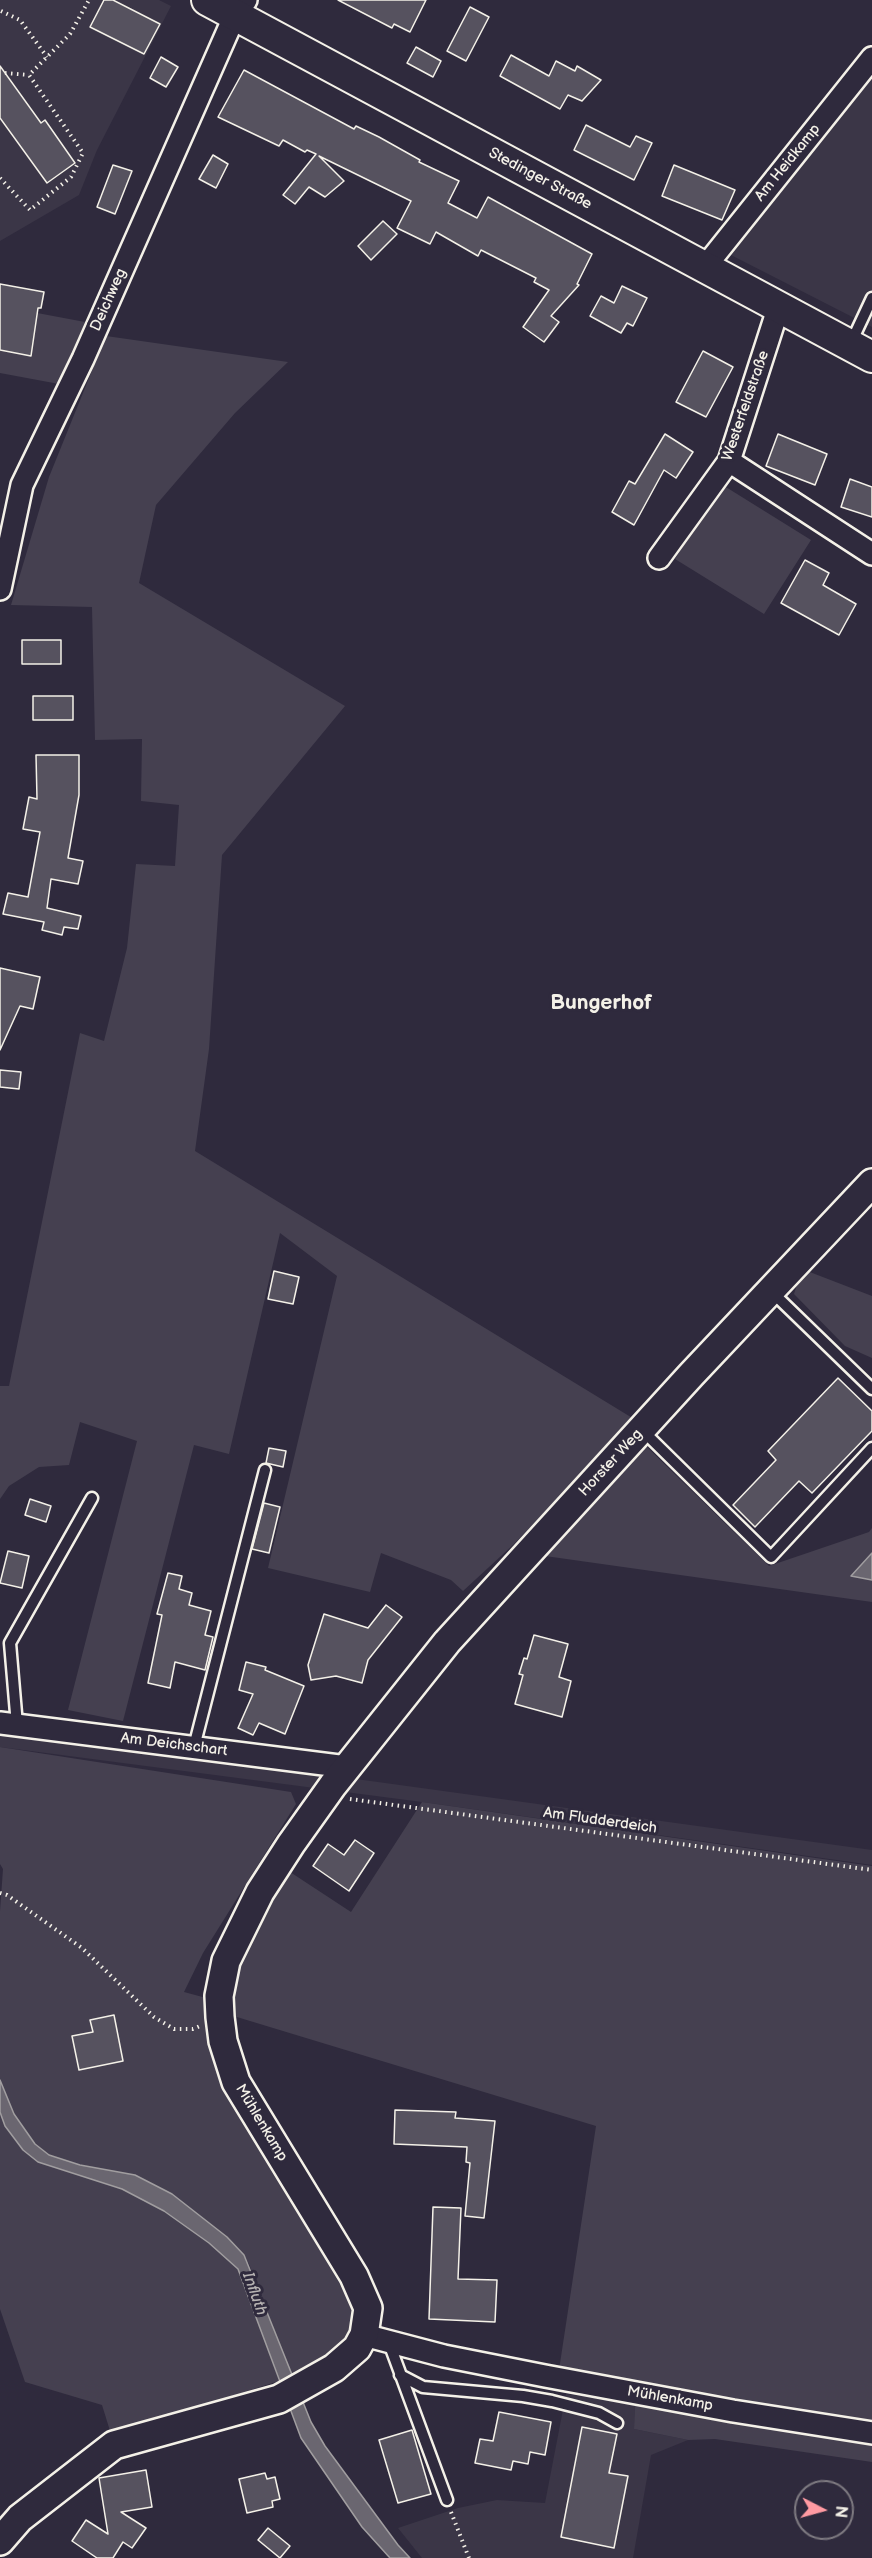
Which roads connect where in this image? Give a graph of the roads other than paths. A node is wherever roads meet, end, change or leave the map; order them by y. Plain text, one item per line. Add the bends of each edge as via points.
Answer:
1 (207, 0) edge
2 (241, 8) edge
3 (872, 58) edge
4 (705, 267) junction
5 (872, 298) edge
6 (779, 306) junction
7 (861, 351) edge
8 (729, 461) junction
9 (872, 554) edge
10 (659, 558) dead end
11 (0, 589) edge
12 (872, 1183) edge
13 (770, 1290) junction
14 (872, 1389) edge
15 (642, 1429) junction
16 (872, 1448) edge
17 (265, 1470) dead end
18 (92, 1498) dead end
19 (8, 1724) edge
20 (194, 1747) junction
21 (354, 1760) junction
22 (376, 2339) junction
23 (400, 2375) junction
24 (617, 2423) dead end
25 (872, 2433) edge
26 (447, 2500) road end
27 (0, 2541) edge

1 - 2 main road, Stedinger Straße
2 - 4 main road, Stedinger Straße
2 - 11 street, Deichweg via 22,485
3 - 4 street, Am Heidkamp
4 - 6 main road, Stedinger Straße
5 - 7 lane
6 - 7 main road, Stedinger Straße
6 - 8 street, Westerfeldstraße
8 - 9 street
8 - 10 street, Westerfeldstraße
12 - 13 street, Horster Weg
13 - 14 lane
13 - 15 street, Horster Weg
15 - 16 lane via 771,1557
15 - 21 street, Horster Weg via 447,1642
17 - 20 lane
18 - 19 lane via 10,1643
19 - 20 street, Am Deichschart
20 - 21 street, Am Deichschart
21 - 22 street, Mühlenkamp via 260,1892 226,1962 219,1996 223,2041 236,2082 354,2276
22 - 23 lane
22 - 25 street, Mühlenkamp via 556,2378
22 - 27 street via 279,2399 114,2445 20,2518
23 - 24 lane via 423,2387 552,2401 599,2413
23 - 26 lane

